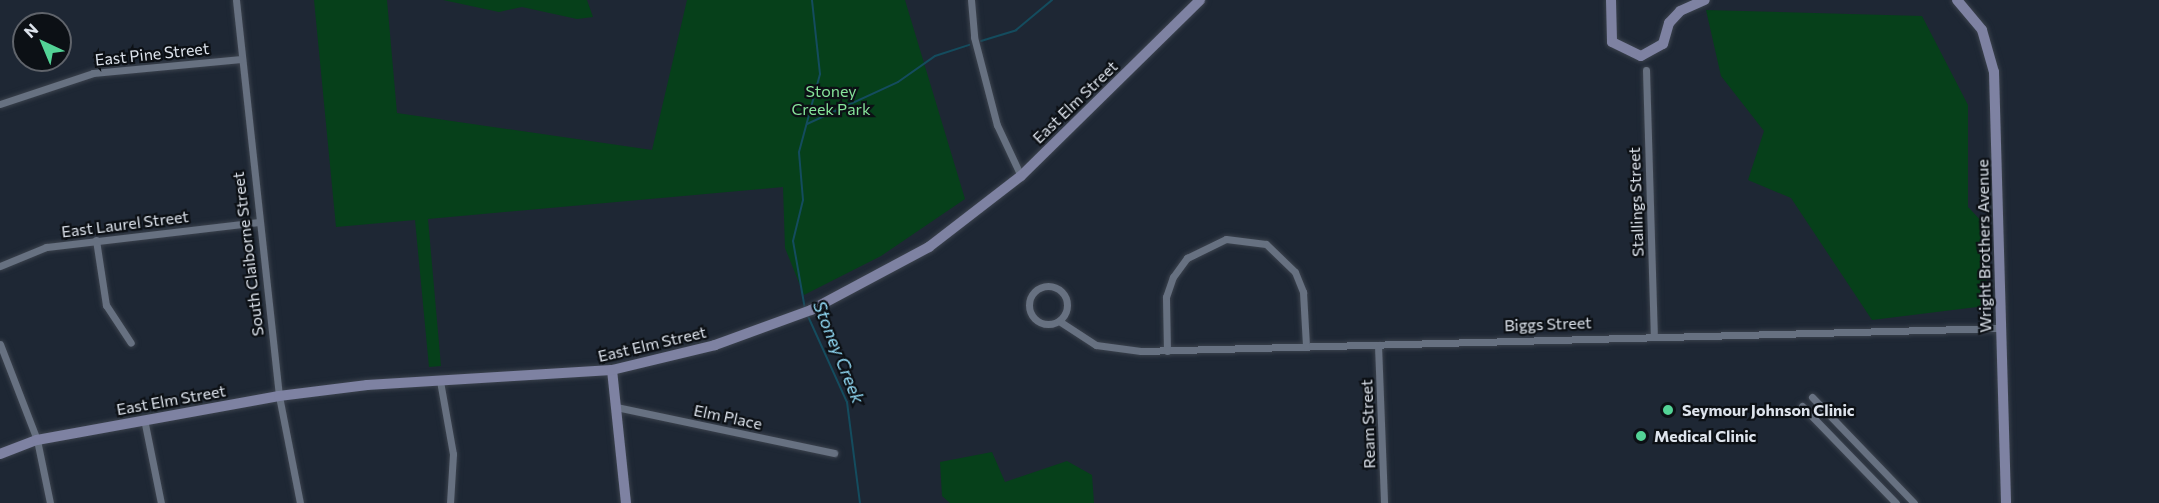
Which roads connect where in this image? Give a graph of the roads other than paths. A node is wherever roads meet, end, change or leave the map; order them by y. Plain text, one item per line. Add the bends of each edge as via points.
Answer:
1 (236, 0) edge
2 (971, 0) edge
3 (1200, 0) edge
4 (1611, 0) edge
5 (1704, 0) edge
6 (1957, 0) edge
7 (241, 58) junction
8 (1646, 70) dead end
9 (0, 104) edge
10 (1020, 176) junction
11 (258, 222) junction
12 (96, 240) junction
13 (0, 266) edge
14 (1059, 321) junction
15 (2000, 328) junction
16 (1654, 333) junction
17 (131, 343) dead end
18 (0, 344) edge
19 (1306, 345) junction
20 (1378, 345) junction
21 (1167, 351) junction
22 (612, 370) junction
23 (440, 381) junction
24 (279, 396) junction
25 (1812, 398) dead end
26 (1803, 406) dead end
27 (615, 407) junction
28 (144, 419) junction
29 (37, 440) junction
30 (834, 453) dead end
31 (0, 454) edge
32 (1911, 502) edge
33 (50, 503) edge
34 (160, 503) edge
35 (300, 503) edge
36 (450, 503) edge
37 (626, 503) edge
38 (1384, 503) edge
39 (1896, 503) edge
40 (2006, 503) edge

1 - 7 street, South Claiborne Street
2 - 10 street via 974,37 997,125
3 - 10 street, East Elm Street
4 - 5 street via 1612,42 1641,56 1663,44 1669,23 1680,11
6 - 15 street, Wright Brothers Avenue via 1982,30 1995,72
7 - 9 street, East Pine Street via 93,73
7 - 11 street, South Claiborne Street
8 - 16 street, Stallings Street
10 - 22 street, East Elm Street via 929,247 869,282 715,345
11 - 12 street, East Laurel Street
11 - 24 street, South Claiborne Street
12 - 13 street, East Laurel Street via 46,247
12 - 17 street via 106,305
14 - 14 street via 1066,298 1057,288 1034,291 1028,303 1032,316 1041,323
14 - 21 street, Biggs Street via 1096,345
15 - 16 street, Biggs Street
15 - 40 street, Wright Brothers Avenue
16 - 20 street, Biggs Street
18 - 29 street
19 - 20 street, Biggs Street
19 - 21 street, Biggs Street
19 - 21 street via 1303,292 1295,272 1266,244 1226,239 1187,258 1173,277 1166,297
20 - 38 street, Ream Street
22 - 23 street, East Elm Street
22 - 27 street
23 - 24 street, East Elm Street
23 - 36 street via 453,454
24 - 28 street, East Elm Street
24 - 35 street, South Claiborne Street
25 - 32 street
26 - 39 street
27 - 30 street, Elm Place
27 - 37 street
28 - 29 street, East Elm Street
28 - 34 street
29 - 31 street, East Elm Street
29 - 33 street

